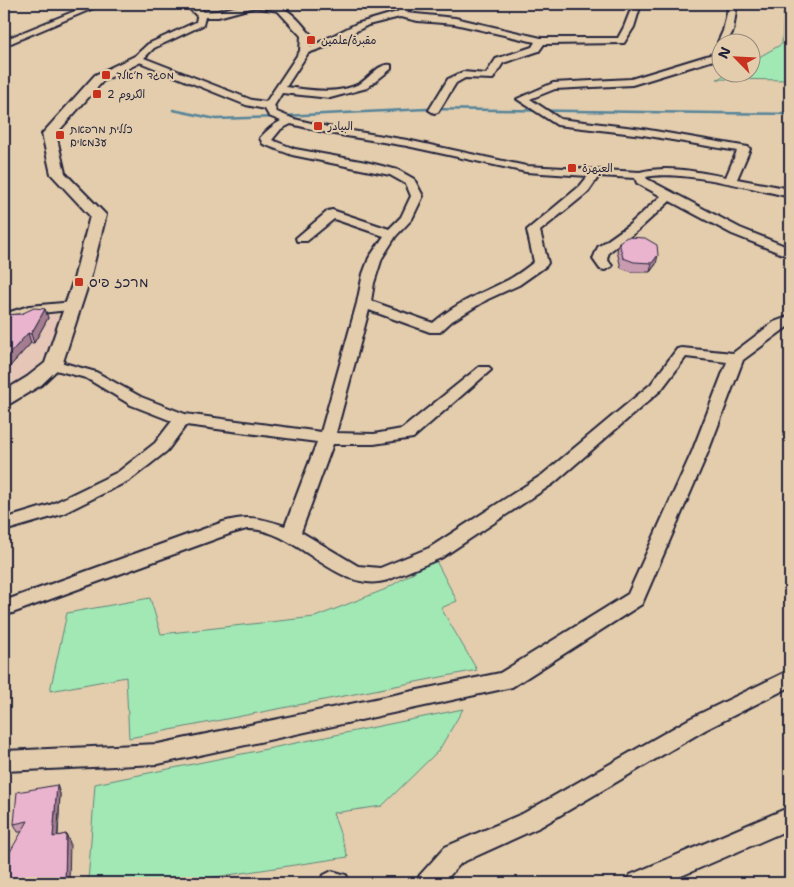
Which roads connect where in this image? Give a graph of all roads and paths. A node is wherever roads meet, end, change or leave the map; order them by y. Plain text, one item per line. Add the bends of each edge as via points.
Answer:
1 (99, 4) edge
2 (190, 4) edge
3 (255, 4) edge
4 (410, 4) edge
5 (637, 4) edge
6 (733, 4) edge
7 (201, 14) junction
8 (400, 14) junction
9 (728, 32) edge
10 (541, 41) junction
11 (4, 43) edge
12 (305, 51) junction
13 (712, 58) edge
14 (136, 59) junction
15 (388, 67) dead end
16 (281, 90) junction
17 (269, 106) junction
18 (434, 110) dead end
19 (290, 121) junction
20 (596, 173) junction
21 (640, 175) junction
22 (730, 181) junction
23 (790, 193) edge
24 (669, 196) junction
25 (391, 234) junction
26 (302, 238) dead end
27 (790, 253) edge
28 (605, 266) dead end
29 (364, 302) junction
30 (74, 306) junction
31 (4, 319) edge
32 (790, 320) edge
33 (736, 358) junction
34 (52, 365) junction
35 (484, 370) dead end
36 (4, 399) edge
37 (182, 419) junction
38 (327, 438) junction
39 (4, 525) edge
40 (291, 535) junction
41 (4, 609) edge
42 (790, 678) edge
43 (4, 761) edge
44 (790, 818) edge
45 (332, 883) edge
46 (338, 883) edge
47 (428, 883) edge
48 (638, 883) edge

1 - 11 street
2 - 7 street
3 - 7 street via 218,14
3 - 12 street via 281,9 306,35
4 - 8 street
5 - 10 street via 620,41
6 - 9 street
7 - 14 street via 200,23 151,46
8 - 10 street via 455,21
8 - 12 street via 355,27 321,47
10 - 18 street via 536,49 499,61 489,77 463,75 452,81
12 - 16 street
13 - 22 street via 632,82 552,86 522,99 556,122 744,149
14 - 17 street via 250,103
14 - 30 street via 99,78 49,134 58,174 98,215
15 - 16 street via 363,86 330,95
16 - 17 street
17 - 19 street via 273,114
19 - 20 street via 407,142 526,169
19 - 25 street via 270,133 267,142 397,173 413,185 417,196 406,218
20 - 21 street
20 - 29 street via 584,189 533,230 541,263 514,282 447,318 435,329
21 - 22 street via 659,171
21 - 24 street via 641,181
22 - 23 street
24 - 27 street via 736,231
24 - 28 street via 634,228 603,250 600,259
25 - 26 street via 332,214
25 - 29 street via 372,262
29 - 38 street
30 - 31 street via 29,310
30 - 34 street
32 - 33 street
33 - 40 street via 682,352 656,386 548,479 435,553 381,575 354,573
33 - 43 street via 700,452 636,599 505,681 158,754
34 - 36 street via 34,381
34 - 37 street via 91,375 136,401
35 - 38 street via 407,434 374,439
37 - 38 street
37 - 39 street via 161,447 124,476 56,510
38 - 40 street
40 - 41 street via 247,523 229,527
42 - 47 street via 698,724 532,820 453,855
44 - 48 street
45 - 46 street

